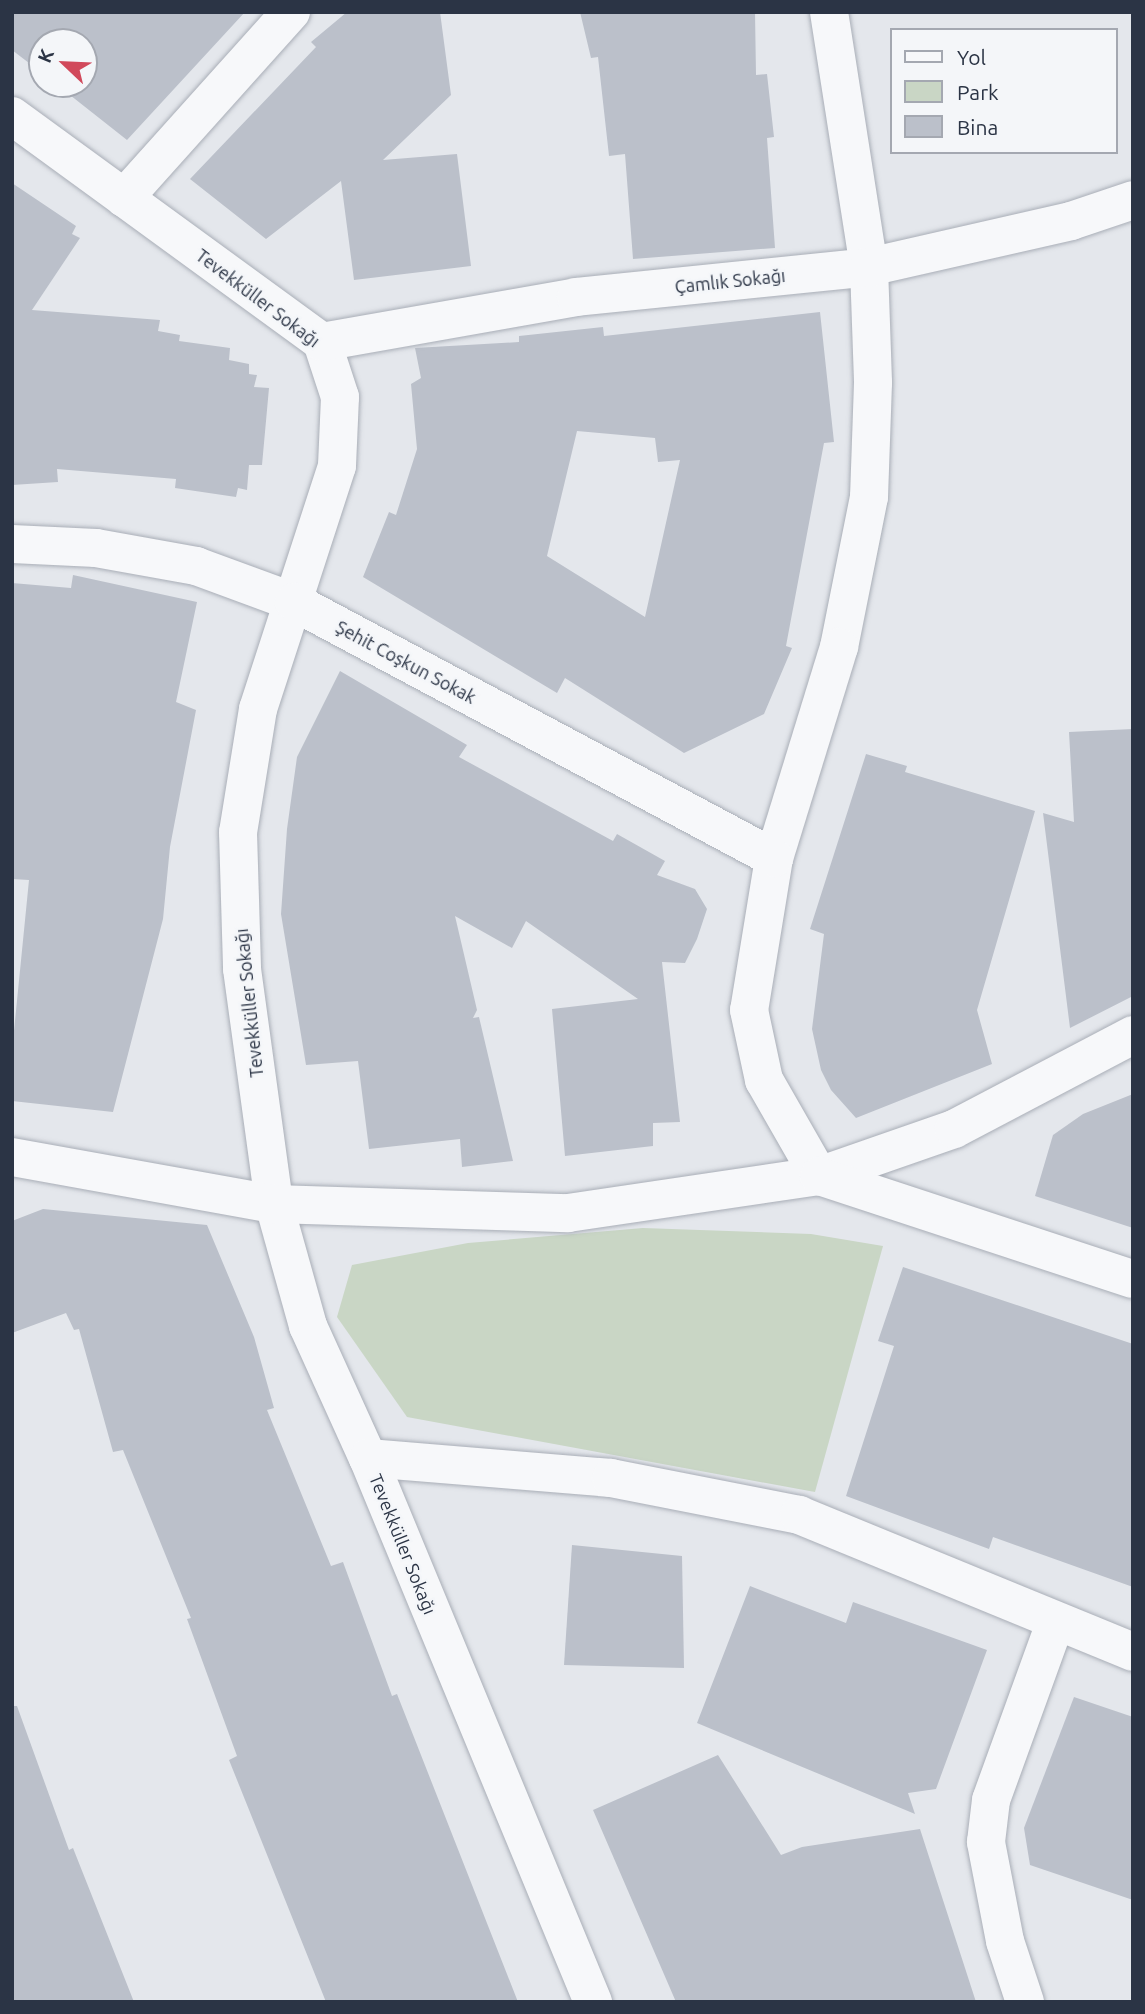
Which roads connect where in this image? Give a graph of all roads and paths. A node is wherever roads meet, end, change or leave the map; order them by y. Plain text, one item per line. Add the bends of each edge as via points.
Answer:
1 (291, 12) edge
2 (830, 12) edge
3 (12, 116) edge
4 (124, 198) junction
5 (1133, 200) edge
6 (869, 267) junction
7 (322, 342) junction
8 (12, 544) edge
9 (294, 602) junction
10 (774, 858) junction
11 (1133, 1035) edge
12 (12, 1157) edge
13 (819, 1175) junction
14 (274, 1204) junction
15 (1133, 1279) edge
16 (368, 1458) junction
17 (1055, 1623) junction
18 (1133, 1652) edge
19 (593, 2002) edge
20 (1025, 2002) edge

1 - 4 street
2 - 6 street
3 - 4 street, Tevekküller Sokağı
4 - 7 street, Tevekküller Sokağı
5 - 6 street, Çamlık Sokağı via 1071,221
6 - 7 street, Çamlık Sokağı via 576,297
6 - 10 street via 873,383 869,497 839,647
7 - 9 street, Tevekküller Sokağı via 340,397 337,466
8 - 9 street, Şehit Coşkun Sokak via 96,548 197,566
9 - 10 street, Şehit Coşkun Sokak
9 - 14 street, Tevekküller Sokağı via 258,709 238,832 243,969
10 - 13 street via 749,1010 764,1080
11 - 13 street via 954,1129
12 - 14 street
13 - 14 street via 568,1213
13 - 15 street
14 - 16 street, Tevekküller Sokağı via 308,1326
16 - 17 street via 611,1478 799,1515
16 - 19 street, Tevekküller Sokağı
17 - 18 street
17 - 20 street via 991,1800 986,1842 1005,1941

